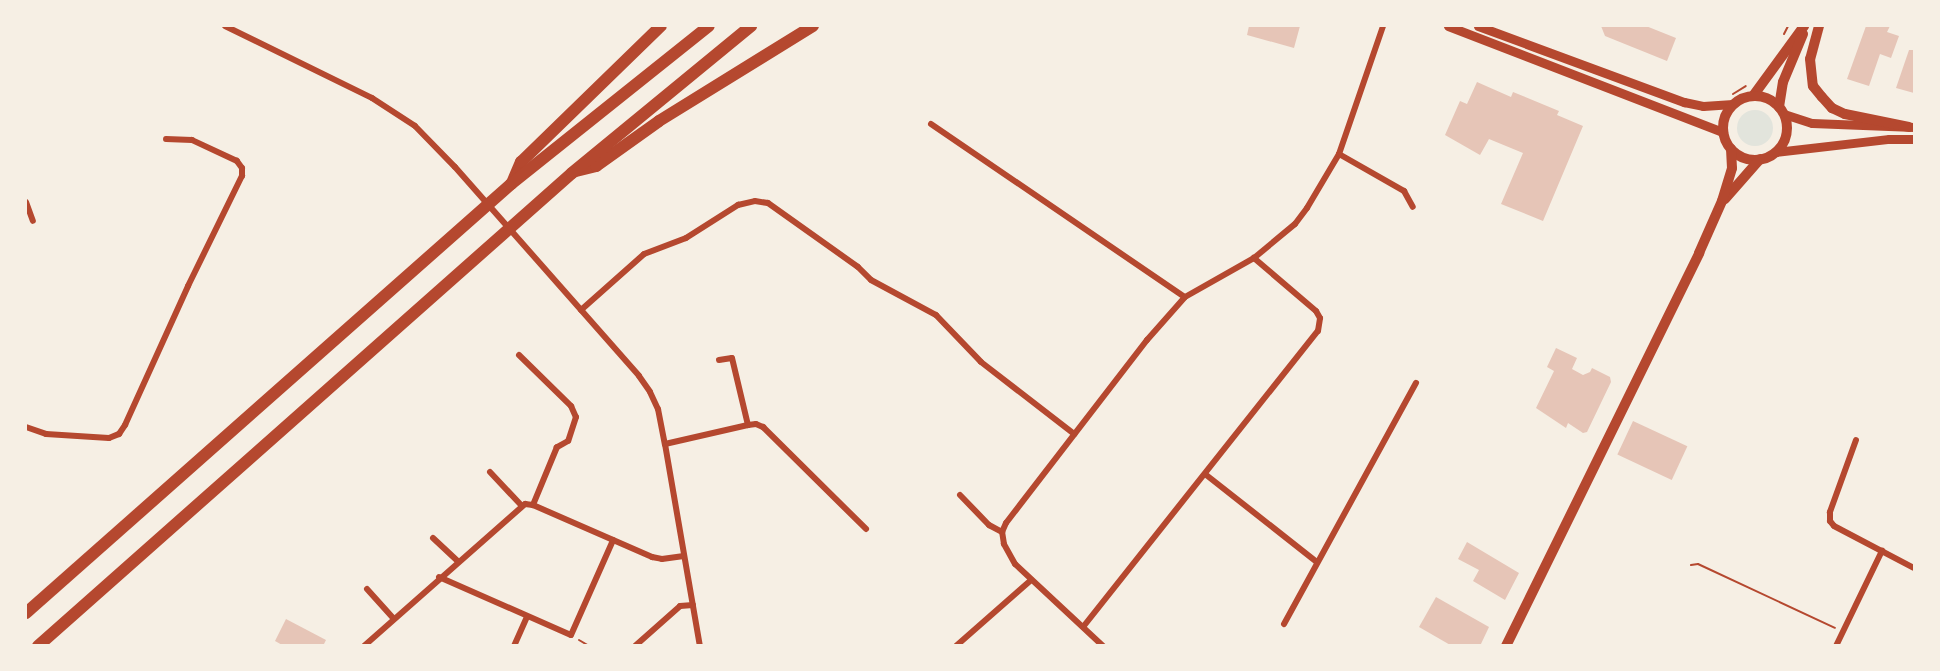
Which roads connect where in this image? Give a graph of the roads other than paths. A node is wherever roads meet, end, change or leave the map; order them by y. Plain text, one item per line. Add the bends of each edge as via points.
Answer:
1 (225, 26) edge
2 (661, 26) edge
3 (709, 26) edge
4 (751, 26) edge
5 (813, 26) edge
6 (1383, 26) edge
7 (1448, 26) edge
8 (1478, 26) edge
9 (1805, 26) edge
10 (1819, 26) edge
11 (1753, 96) junction
12 (1732, 100) junction
13 (1781, 110) junction
14 (931, 123) dead end
15 (1912, 127) edge
16 (1723, 132) junction
17 (166, 139) dead end
18 (1914, 139) edge
19 (1731, 149) junction
20 (1776, 152) junction
21 (1339, 154) junction
22 (1760, 159) junction
23 (572, 172) junction
24 (511, 184) junction
25 (1722, 201) junction
26 (26, 202) edge
27 (1413, 207) dead end
28 (33, 221) dead end
29 (1254, 258) junction
30 (1185, 297) junction
31 (581, 310) junction
32 (519, 355) dead end
33 (719, 360) dead end
34 (1416, 383) dead end
35 (748, 425) junction
36 (26, 428) edge
37 (1074, 434) junction
38 (1856, 440) dead end
39 (665, 444) junction
40 (490, 472) dead end
41 (1205, 474) junction
42 (960, 495) dead end
43 (521, 505) junction
44 (533, 505) junction
45 (866, 529) dead end
46 (1002, 532) junction
47 (433, 538) dead end
48 (613, 540) junction
49 (1881, 551) junction
50 (684, 556) junction
51 (458, 561) junction
52 (1317, 562) junction
53 (1914, 568) edge
54 (439, 578) junction
55 (1031, 580) junction
56 (367, 589) dead end
57 (693, 605) junction
58 (26, 613) edge
59 (526, 617) junction
60 (394, 619) junction
61 (1284, 624) dead end
62 (1083, 627) junction
63 (38, 645) edge
64 (364, 645) edge
65 (514, 645) edge
66 (635, 645) edge
67 (700, 645) edge
68 (956, 645) edge
69 (1103, 645) edge
70 (1506, 645) edge
71 (1836, 645) edge

1 - 31 street via 372,98 415,126
2 - 24 highway via 521,162
3 - 24 highway
4 - 23 highway
5 - 23 highway via 658,121 596,166
6 - 21 street
7 - 16 main road
8 - 12 main road via 1684,102 1710,107
9 - 11 main road
9 - 13 main road via 1783,82
10 - 15 main road via 1809,58 1813,86 1832,108
11 - 12 main road
11 - 13 main road via 1772,100
12 - 16 main road
13 - 15 main road via 1812,123
13 - 20 main road via 1786,132
14 - 30 street
16 - 19 main road
17 - 36 street via 192,140 237,161 242,176 125,425 119,434 109,438 46,434
18 - 20 main road
19 - 22 main road via 1750,159
19 - 25 main road via 1732,168
20 - 22 main road
21 - 27 street via 1404,191
21 - 29 street via 1295,224
22 - 25 main road
23 - 63 highway
24 - 58 highway
25 - 70 main road
26 - 28 street
29 - 30 street
29 - 41 street via 1316,311 1320,325
30 - 37 street
31 - 37 street via 644,254 686,238 738,206 768,202 871,280 936,315 981,362
31 - 39 street via 650,392
32 - 44 street via 572,406 576,417 568,441 557,447
33 - 35 street via 732,358
34 - 52 street
35 - 39 street
35 - 45 street via 763,427
37 - 46 street
38 - 49 street via 1830,521
39 - 50 street
40 - 43 street
41 - 52 street
41 - 62 street
42 - 46 street via 989,525
43 - 44 street
43 - 51 street
44 - 48 street
46 - 55 street via 1008,553
47 - 51 street
48 - 50 street via 662,559
48 - 59 street via 571,635
49 - 53 street
49 - 71 street
50 - 57 street
51 - 54 street
52 - 61 street
54 - 59 street
54 - 60 street
55 - 62 street
55 - 68 street
56 - 60 street
57 - 66 street via 680,606
57 - 67 street
59 - 65 street
60 - 64 street
62 - 69 street

